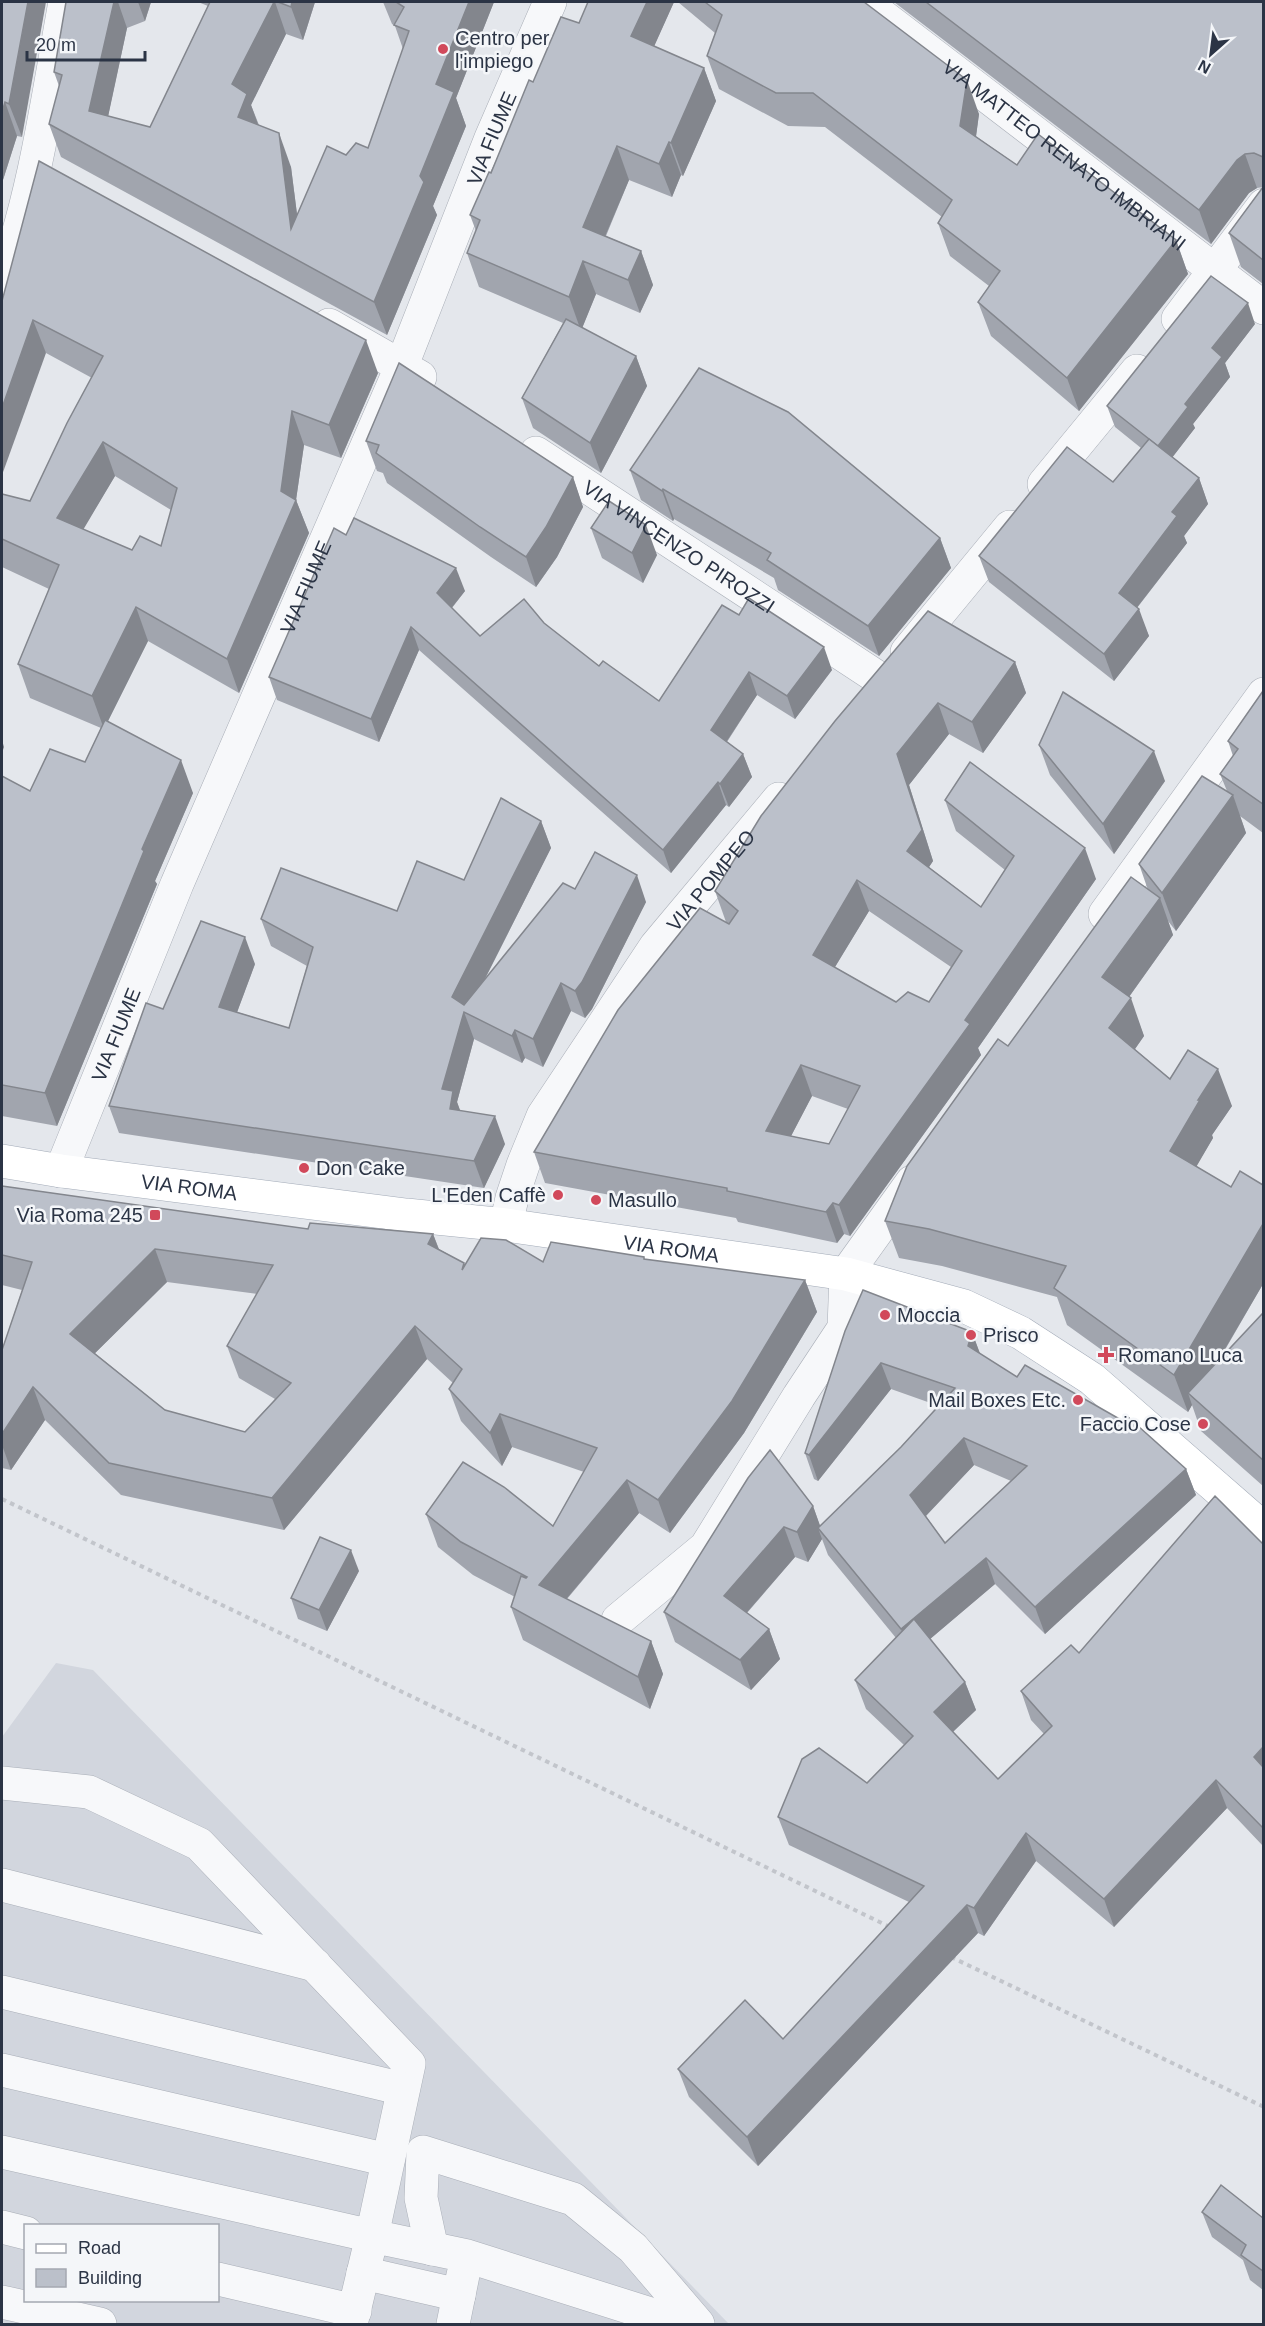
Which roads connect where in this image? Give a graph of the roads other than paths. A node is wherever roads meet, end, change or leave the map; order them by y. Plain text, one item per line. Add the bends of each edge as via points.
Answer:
1 (65, 2) edge
2 (550, 2) edge
3 (864, 2) edge
4 (36, 165) junction
5 (67, 182) edge
6 (1263, 205) edge
7 (1215, 270) junction
8 (2, 284) edge
9 (1263, 308) edge
10 (308, 314) edge
11 (402, 365) junction
12 (442, 392) edge
13 (512, 438) edge
14 (883, 681) junction
15 (1263, 694) edge
16 (860, 706) edge
17 (800, 773) edge
18 (1089, 937) edge
19 (928, 1160) edge
20 (2, 1161) edge
21 (61, 1171) junction
22 (507, 1225) junction
23 (846, 1274) junction
24 (1263, 1528) edge
25 (618, 1620) dead end
26 (2, 1783) edge
27 (2, 1885) edge
28 (315, 1965) junction
29 (2, 1992) edge
30 (2, 2070) edge
31 (404, 2089) junction
32 (2, 2152) edge
33 (388, 2160) junction
34 (2, 2227) edge
35 (24, 2232) edge
36 (372, 2236) junction
37 (432, 2249) junction
38 (467, 2256) junction
39 (363, 2273) junction
40 (219, 2278) edge
41 (2, 2302) edge
42 (456, 2310) edge
43 (353, 2318) edge
44 (99, 2325) edge
45 (682, 2325) edge
46 (698, 2325) edge

1 - 4 street
2 - 11 street, VIA FIUME via 491,138
3 - 7 street, VIA MATTEO RENATO IMBRIANI
4 - 5 street
4 - 8 street
6 - 7 street
7 - 9 street, VIA MATTEO RENATO IMBRIANI
7 - 14 street via 1158,346
10 - 11 street
11 - 12 street
11 - 21 street, VIA FIUME via 177,884
13 - 14 street, VIA VINCENZO PIROZZI
14 - 16 street
15 - 18 street
17 - 22 street, VIA POMPEO via 656,946 543,1116 512,1198
19 - 23 street
20 - 21 main road, VIA ROMA
21 - 22 main road, VIA ROMA
22 - 23 main road, VIA ROMA
23 - 24 main road, VIA ROMA via 964,1306 1021,1333 1092,1379
23 - 25 street via 844,1328 706,1547
26 - 28 street via 89,1792 199,1844
27 - 28 street
28 - 31 street via 409,2064
29 - 31 street
30 - 33 street
31 - 33 street
32 - 36 street
33 - 36 street
34 - 35 street
36 - 37 street
36 - 39 street
37 - 38 street
37 - 46 street via 421,2198 423,2152 573,2199 633,2248
38 - 42 street
38 - 45 street
39 - 42 street
39 - 43 street
40 - 43 street
41 - 44 street

